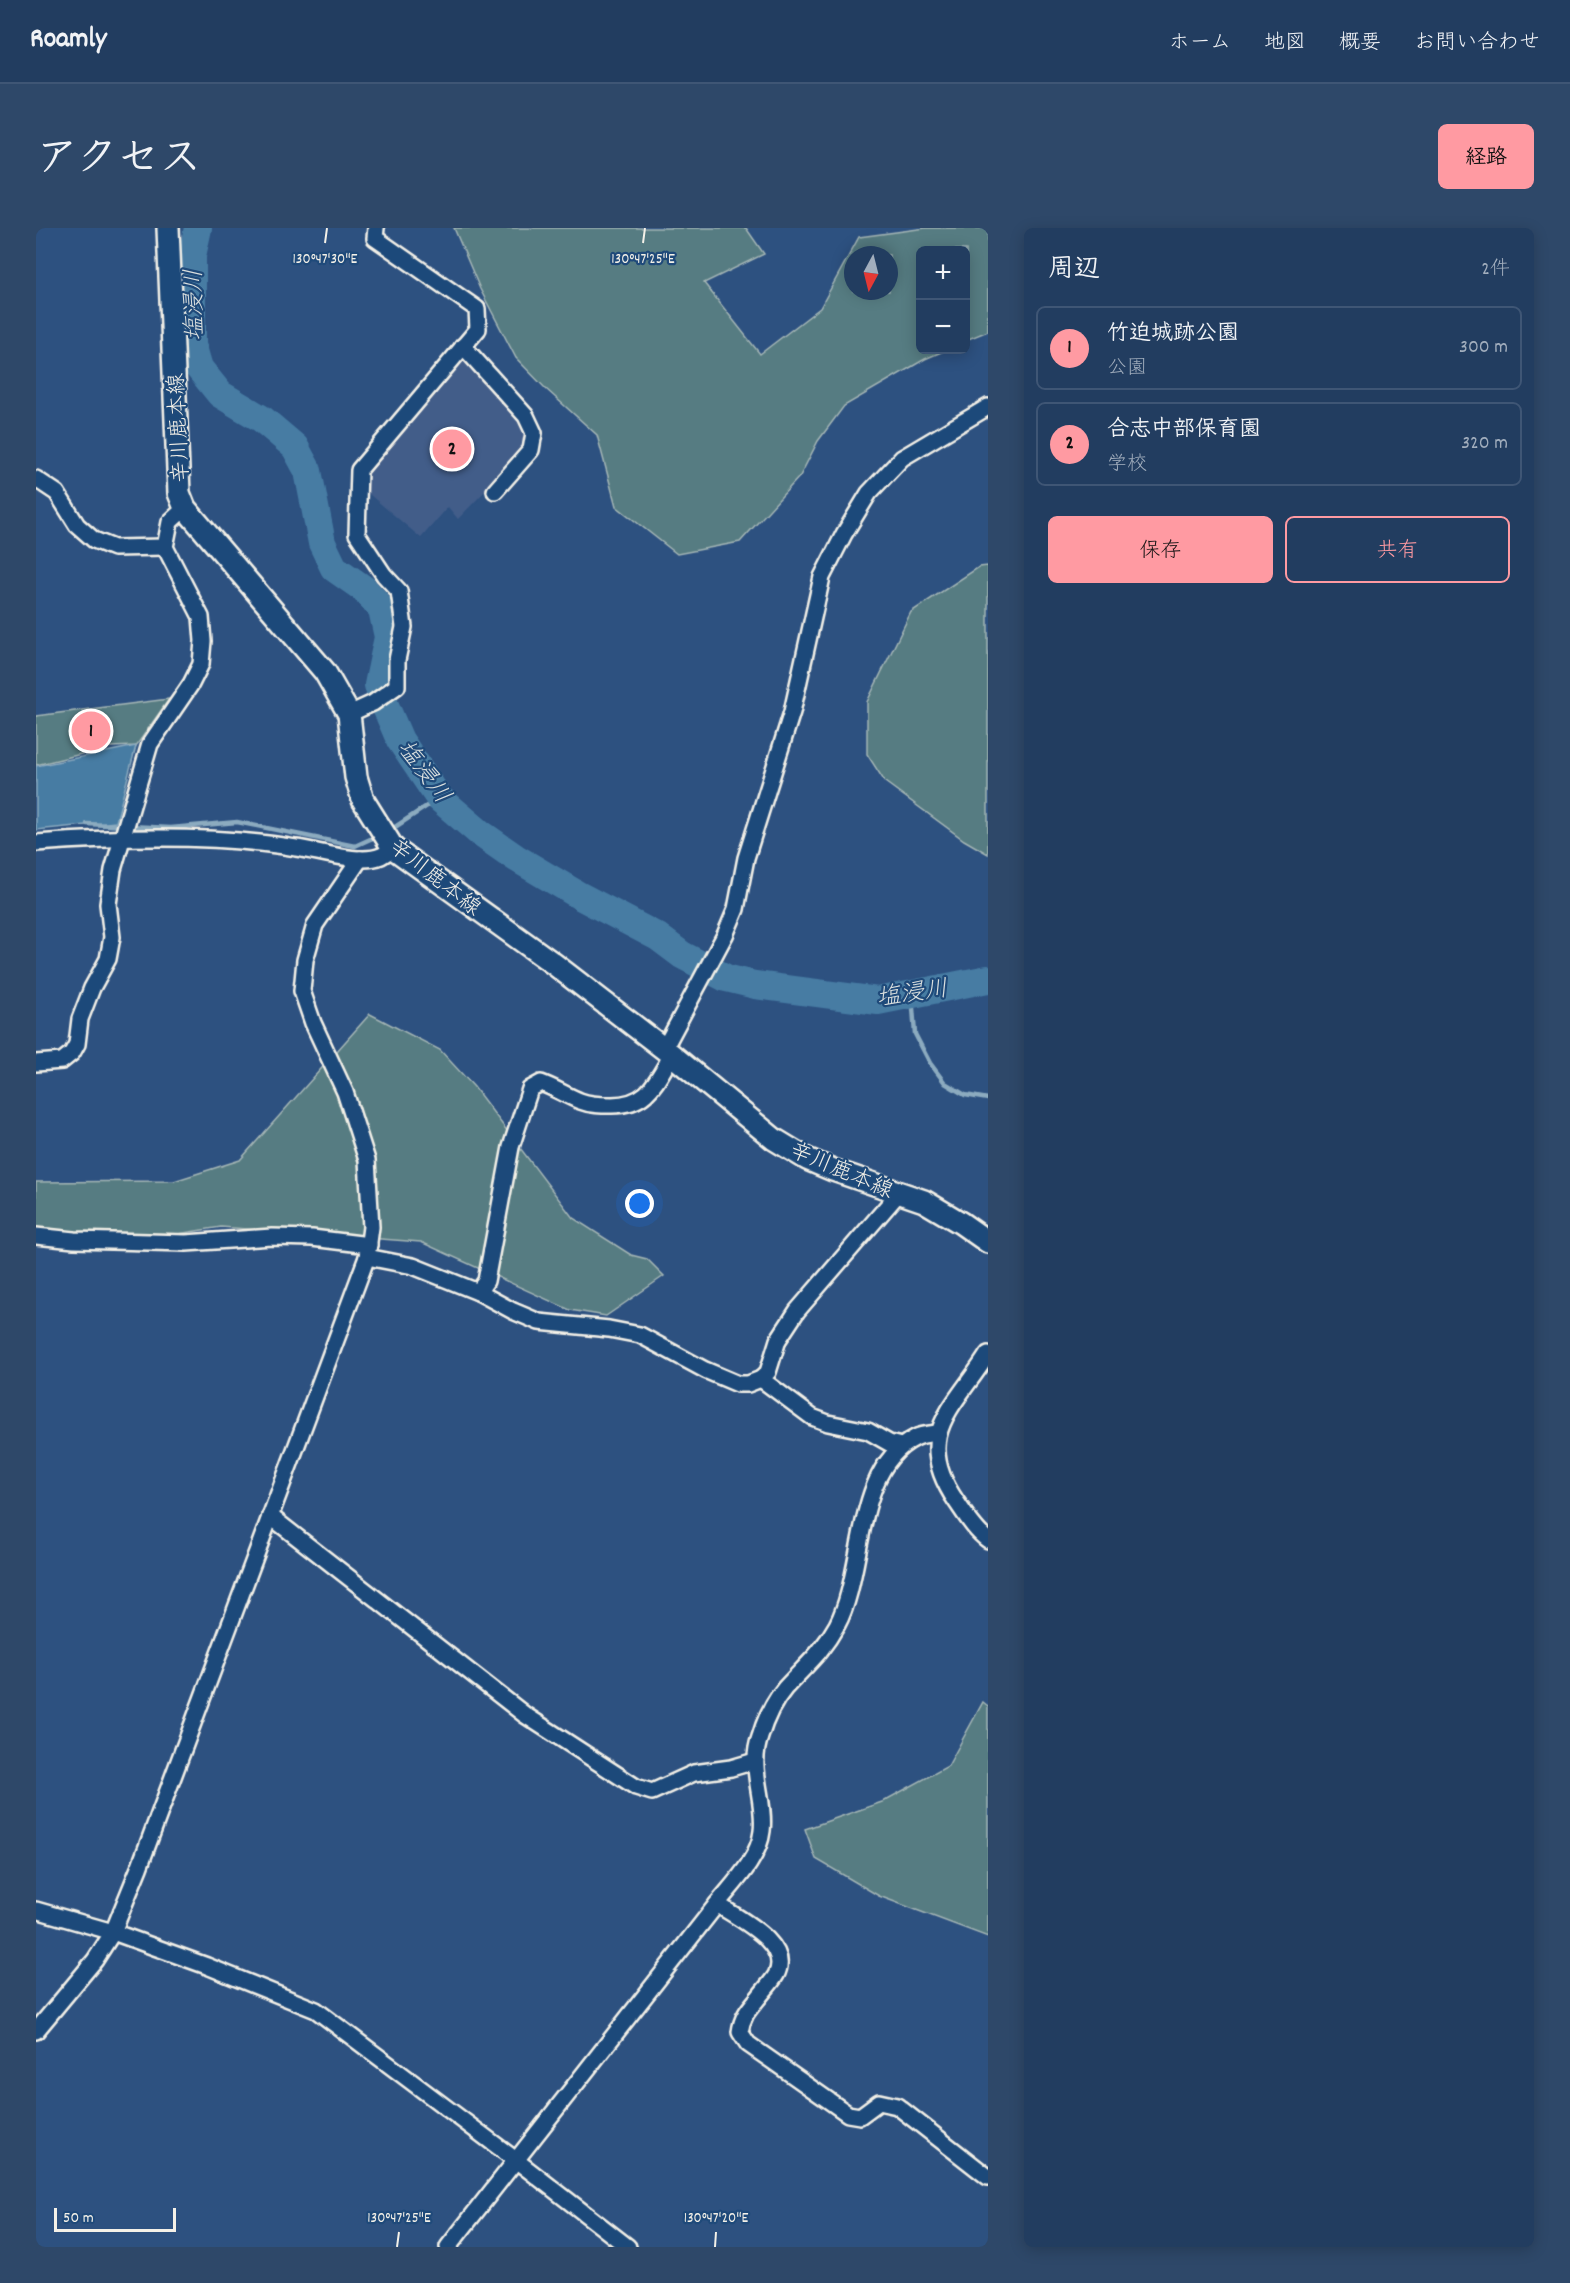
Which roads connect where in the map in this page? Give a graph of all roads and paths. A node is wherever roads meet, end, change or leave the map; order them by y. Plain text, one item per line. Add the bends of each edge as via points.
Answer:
1 (168, 228) edge
2 (376, 228) edge
3 (463, 346) junction
4 (988, 406) edge
5 (36, 479) edge
6 (495, 491) dead end
7 (185, 508) junction
8 (165, 547) junction
9 (349, 714) junction
10 (123, 839) junction
11 (36, 843) edge
12 (391, 845) junction
13 (360, 859) junction
14 (668, 1052) junction
15 (36, 1063) edge
16 (898, 1194) junction
17 (36, 1236) edge
18 (988, 1242) edge
19 (368, 1251) junction
20 (478, 1292) junction
21 (988, 1354) edge
22 (761, 1379) junction
23 (938, 1433) junction
24 (901, 1446) junction
25 (270, 1516) junction
26 (988, 1540) edge
27 (755, 1761) junction
28 (717, 1904) junction
29 (36, 1910) edge
30 (113, 1932) junction
31 (36, 2031) edge
32 (517, 2161) junction
33 (988, 2177) edge
34 (448, 2247) edge
35 (628, 2247) edge

1 - 7 main road, 辛川鹿本線 via 179,492
2 - 3 street via 375,238 477,309 478,329
3 - 6 street via 526,416 534,433 531,450
3 - 9 street via 359,470 357,534 399,591 404,627 397,660 397,686
4 - 14 street via 902,458 869,493 822,577 782,748 746,858 736,909
5 - 8 street via 57,493 77,525 94,540 114,548
7 - 8 street via 170,522
7 - 9 main road, 辛川鹿本線 via 325,672
8 - 10 street via 201,617 201,664 150,744
9 - 12 main road, 辛川鹿本線 via 356,777 363,800
10 - 11 street
10 - 13 street via 227,840
10 - 15 street via 108,904 112,937 108,959 80,1019 77,1044 62,1061
12 - 13 street via 381,856
12 - 14 main road, 辛川鹿本線
13 - 19 street via 315,925 304,960 302,991 345,1092 367,1160 371,1202
14 - 16 main road, 辛川鹿本線 via 774,1138 807,1159
14 - 20 street via 653,1087 641,1100 627,1105 580,1101 542,1083 531,1089 511,1147 486,1281
16 - 18 main road, 辛川鹿本線 via 924,1201
16 - 22 street via 797,1311 778,1340 768,1372
17 - 19 street via 186,1243 312,1238
19 - 20 street
19 - 25 street
20 - 22 street via 539,1322 640,1335 738,1384
21 - 23 street via 950,1406
22 - 24 street via 812,1417 868,1431
23 - 24 street via 917,1436
23 - 26 street via 938,1461 947,1488
24 - 27 street via 882,1468 872,1494 843,1614 813,1661 784,1689 759,1738
25 - 27 street via 525,1715 636,1787 652,1792 694,1773
25 - 30 street
27 - 28 street via 762,1831 756,1851
28 - 32 street
28 - 33 street via 771,1941 780,1960 777,1973 742,2019 740,2032 748,2044 848,2114 860,2116 879,2102 897,2106
29 - 30 street
30 - 31 street
30 - 32 street via 316,2010
32 - 34 street
32 - 35 street

